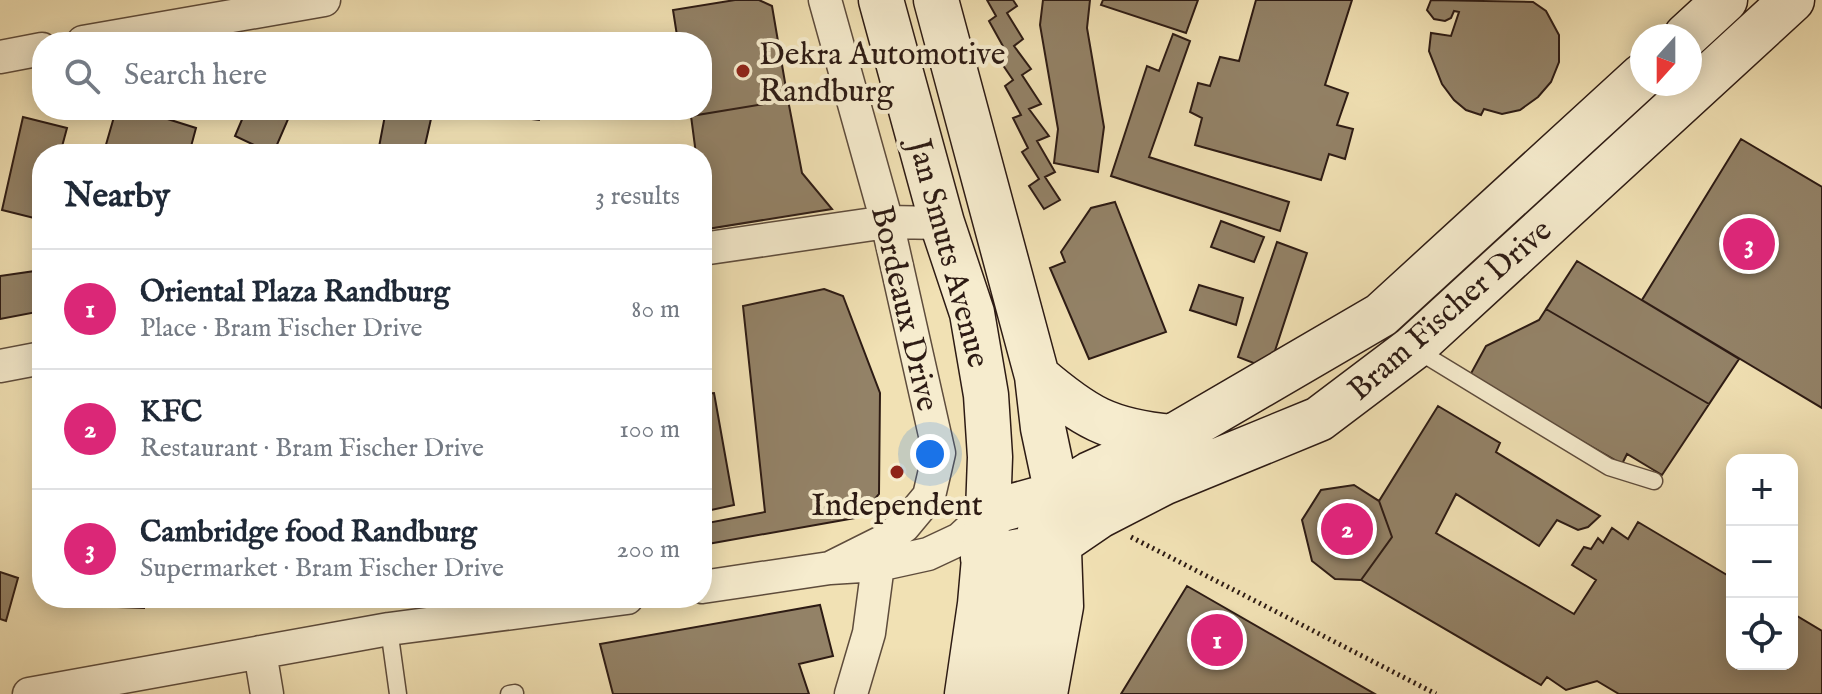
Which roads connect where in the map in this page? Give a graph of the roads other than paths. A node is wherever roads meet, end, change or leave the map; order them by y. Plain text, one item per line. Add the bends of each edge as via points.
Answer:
1 (324, 0) edge
2 (825, 0) edge
3 (881, 0) edge
4 (936, 0) edge
5 (1725, 0) edge
6 (1792, 0) edge
7 (1699, 24) edge
8 (140, 32) edge
9 (32, 51) edge
10 (0, 57) edge
11 (1630, 87) edge
12 (887, 222) junction
13 (942, 223) junction
14 (712, 248) edge
15 (1413, 348) junction
16 (32, 360) edge
17 (0, 366) edge
18 (1037, 376) junction
19 (1319, 419) junction
20 (1172, 437) junction
21 (1654, 481) dead end
22 (1057, 494) junction
23 (988, 513) junction
24 (1045, 548) junction
25 (928, 554) junction
26 (983, 558) junction
27 (878, 565) junction
28 (830, 568) junction
29 (712, 586) edge
30 (1061, 606) junction
31 (550, 608) edge
32 (389, 629) junction
33 (260, 652) junction
34 (29, 694) edge
35 (267, 694) edge
36 (398, 694) edge
37 (851, 694) edge
38 (967, 694) edge
39 (1007, 694) edge
40 (1045, 694) edge

1 - 8 street
2 - 12 street, Bordeaux Drive
3 - 13 main road, Jan Smuts Avenue
4 - 18 main road, Jan Smuts Avenue
5 - 7 main road
6 - 15 main road, Bram Fischer Drive
9 - 10 street
11 - 20 main road, Bram Fischer Drive via 1381,315
12 - 13 street
12 - 14 street
12 - 28 street, Bordeaux Drive via 939,453 929,496 904,526
13 - 23 main road, Jan Smuts Avenue via 972,313 986,395
15 - 19 main road, Bram Fischer Drive
15 - 21 lane via 1609,467
16 - 17 street
18 - 20 main road via 1093,419 1135,434
18 - 22 main road, Jan Smuts Avenue
19 - 24 main road, Bram Fischer Drive via 1163,483
19 - 30 main road via 1105,541
20 - 22 main road, Bram Fischer Drive
22 - 23 main road, Bram Fischer Drive
22 - 24 main road, Jan Smuts Avenue
23 - 25 street via 960,539
23 - 26 main road, Jan Smuts Avenue
24 - 26 main road, Bram Fischer Drive
24 - 30 main road
24 - 39 main road via 1026,569
25 - 26 street
25 - 27 street
26 - 38 main road
27 - 28 street
27 - 37 street via 869,633
28 - 29 street
30 - 40 main road
31 - 32 street
32 - 33 street
32 - 36 lane
33 - 34 street
33 - 35 street

